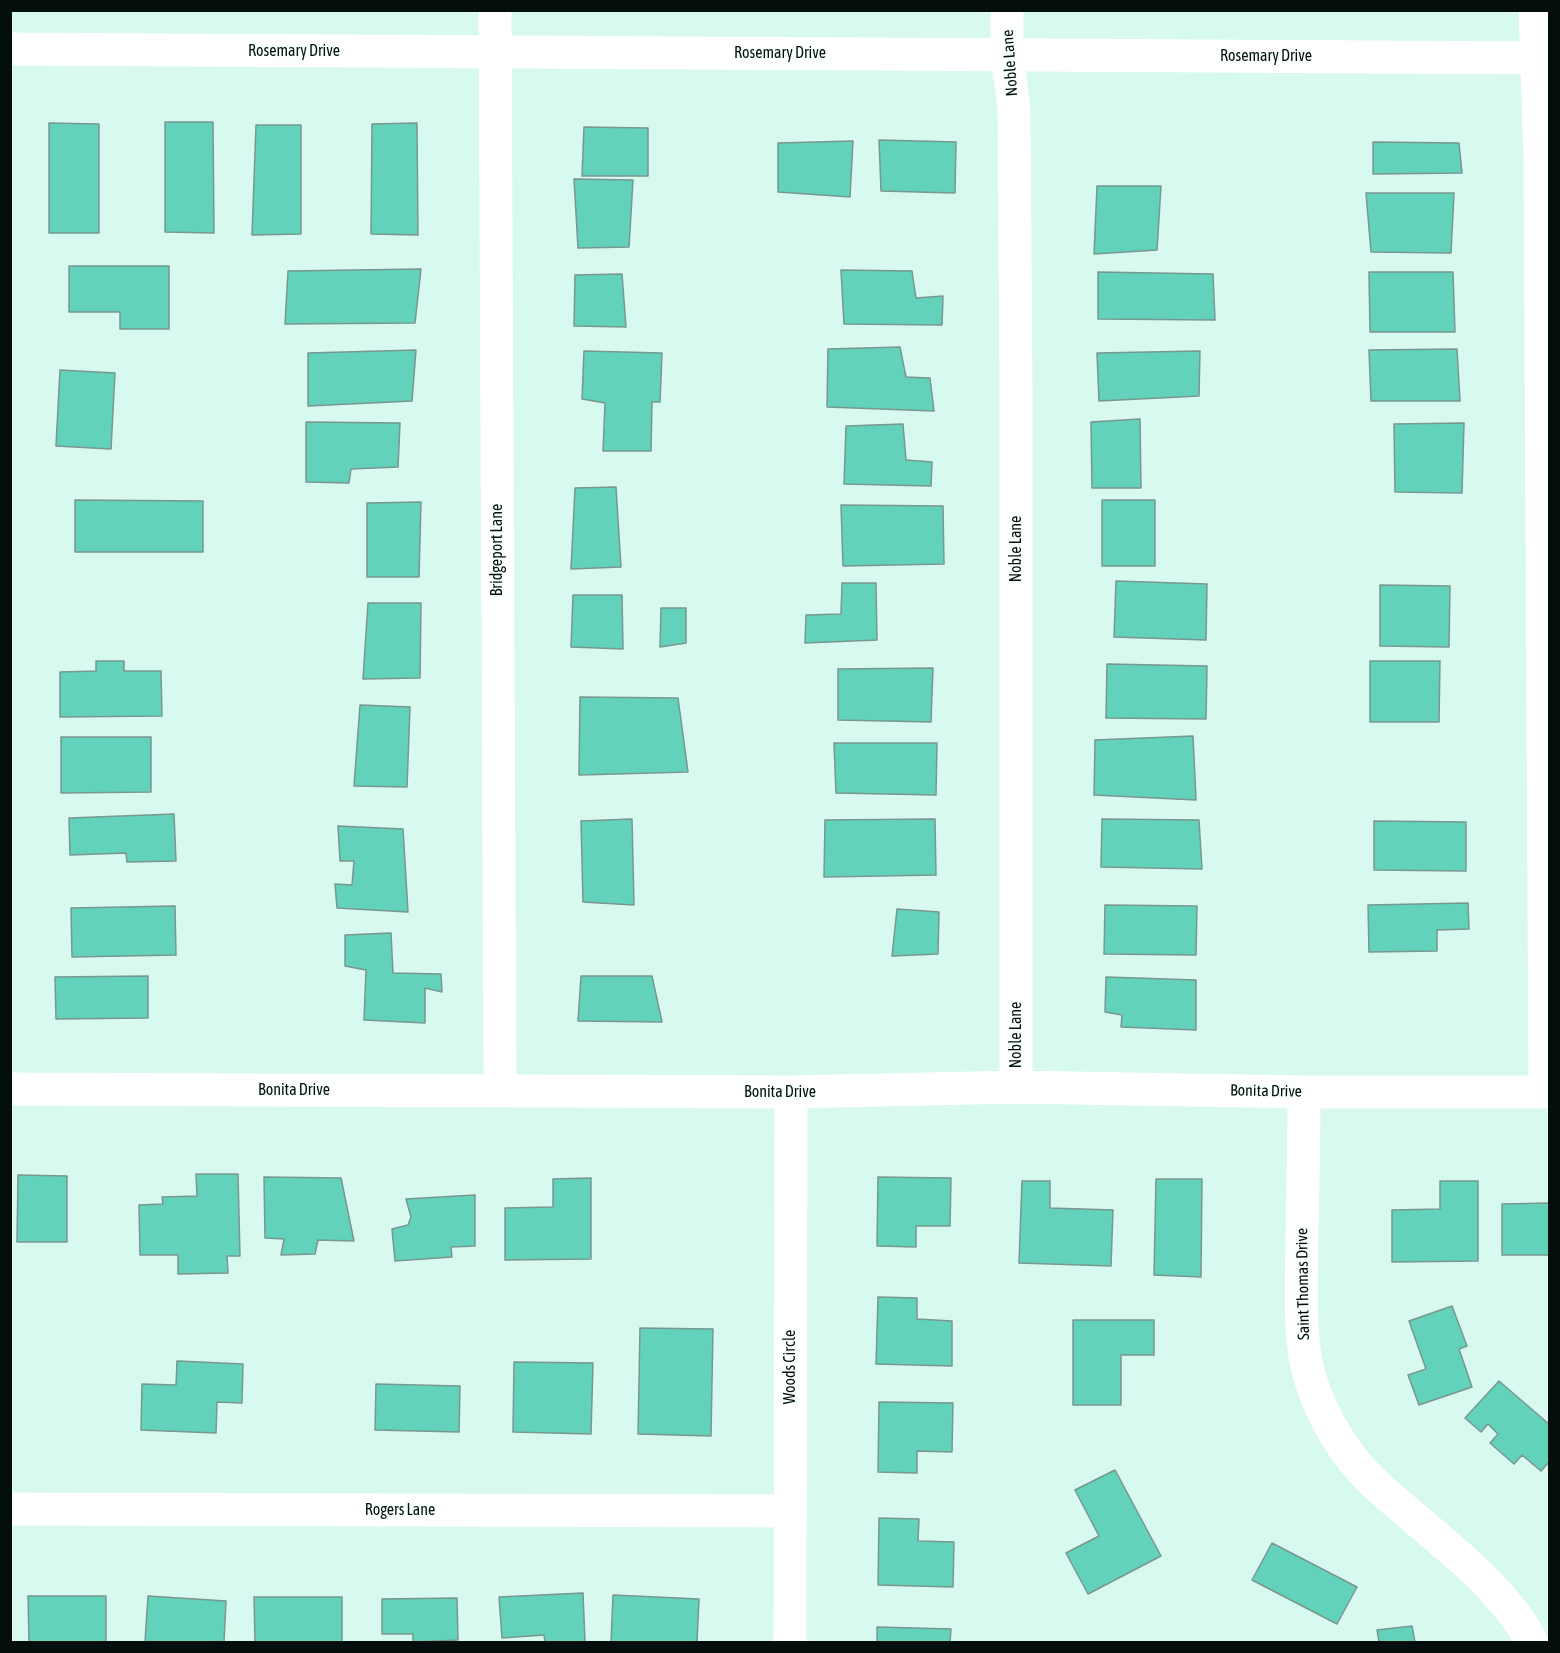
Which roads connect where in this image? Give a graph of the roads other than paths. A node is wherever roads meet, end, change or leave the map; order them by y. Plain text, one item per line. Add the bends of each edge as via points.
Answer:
1 (495, 10) edge
2 (1007, 10) edge
3 (1535, 10) edge
4 (10, 49) edge
5 (495, 52) junction
6 (1007, 54) junction
7 (1542, 58) edge
8 (1016, 1087) junction
9 (10, 1089) edge
10 (500, 1090) junction
11 (791, 1092) junction
12 (1305, 1092) junction
13 (1547, 1092) edge
14 (10, 1509) edge
15 (789, 1511) junction
16 (790, 1642) edge
17 (1532, 1642) edge

1 - 5 street, Bridgeport Lane
2 - 6 street, Noble Lane
3 - 7 street
4 - 5 street, Rosemary Drive
5 - 6 street, Rosemary Drive
5 - 10 street, Bridgeport Lane
6 - 7 street, Rosemary Drive
6 - 8 street, Noble Lane via 1014,120
7 - 13 street
8 - 11 street, Bonita Drive
8 - 12 street, Bonita Drive
9 - 10 street, Bonita Drive
10 - 11 street, Bonita Drive
11 - 15 street, Woods Circle
12 - 13 street, Bonita Drive
12 - 17 street, Saint Thomas Drive via 1301,1312 1305,1357 1317,1400 1339,1441 1371,1480 1498,1593
14 - 15 street, Rogers Lane
15 - 16 street, Woods Circle

